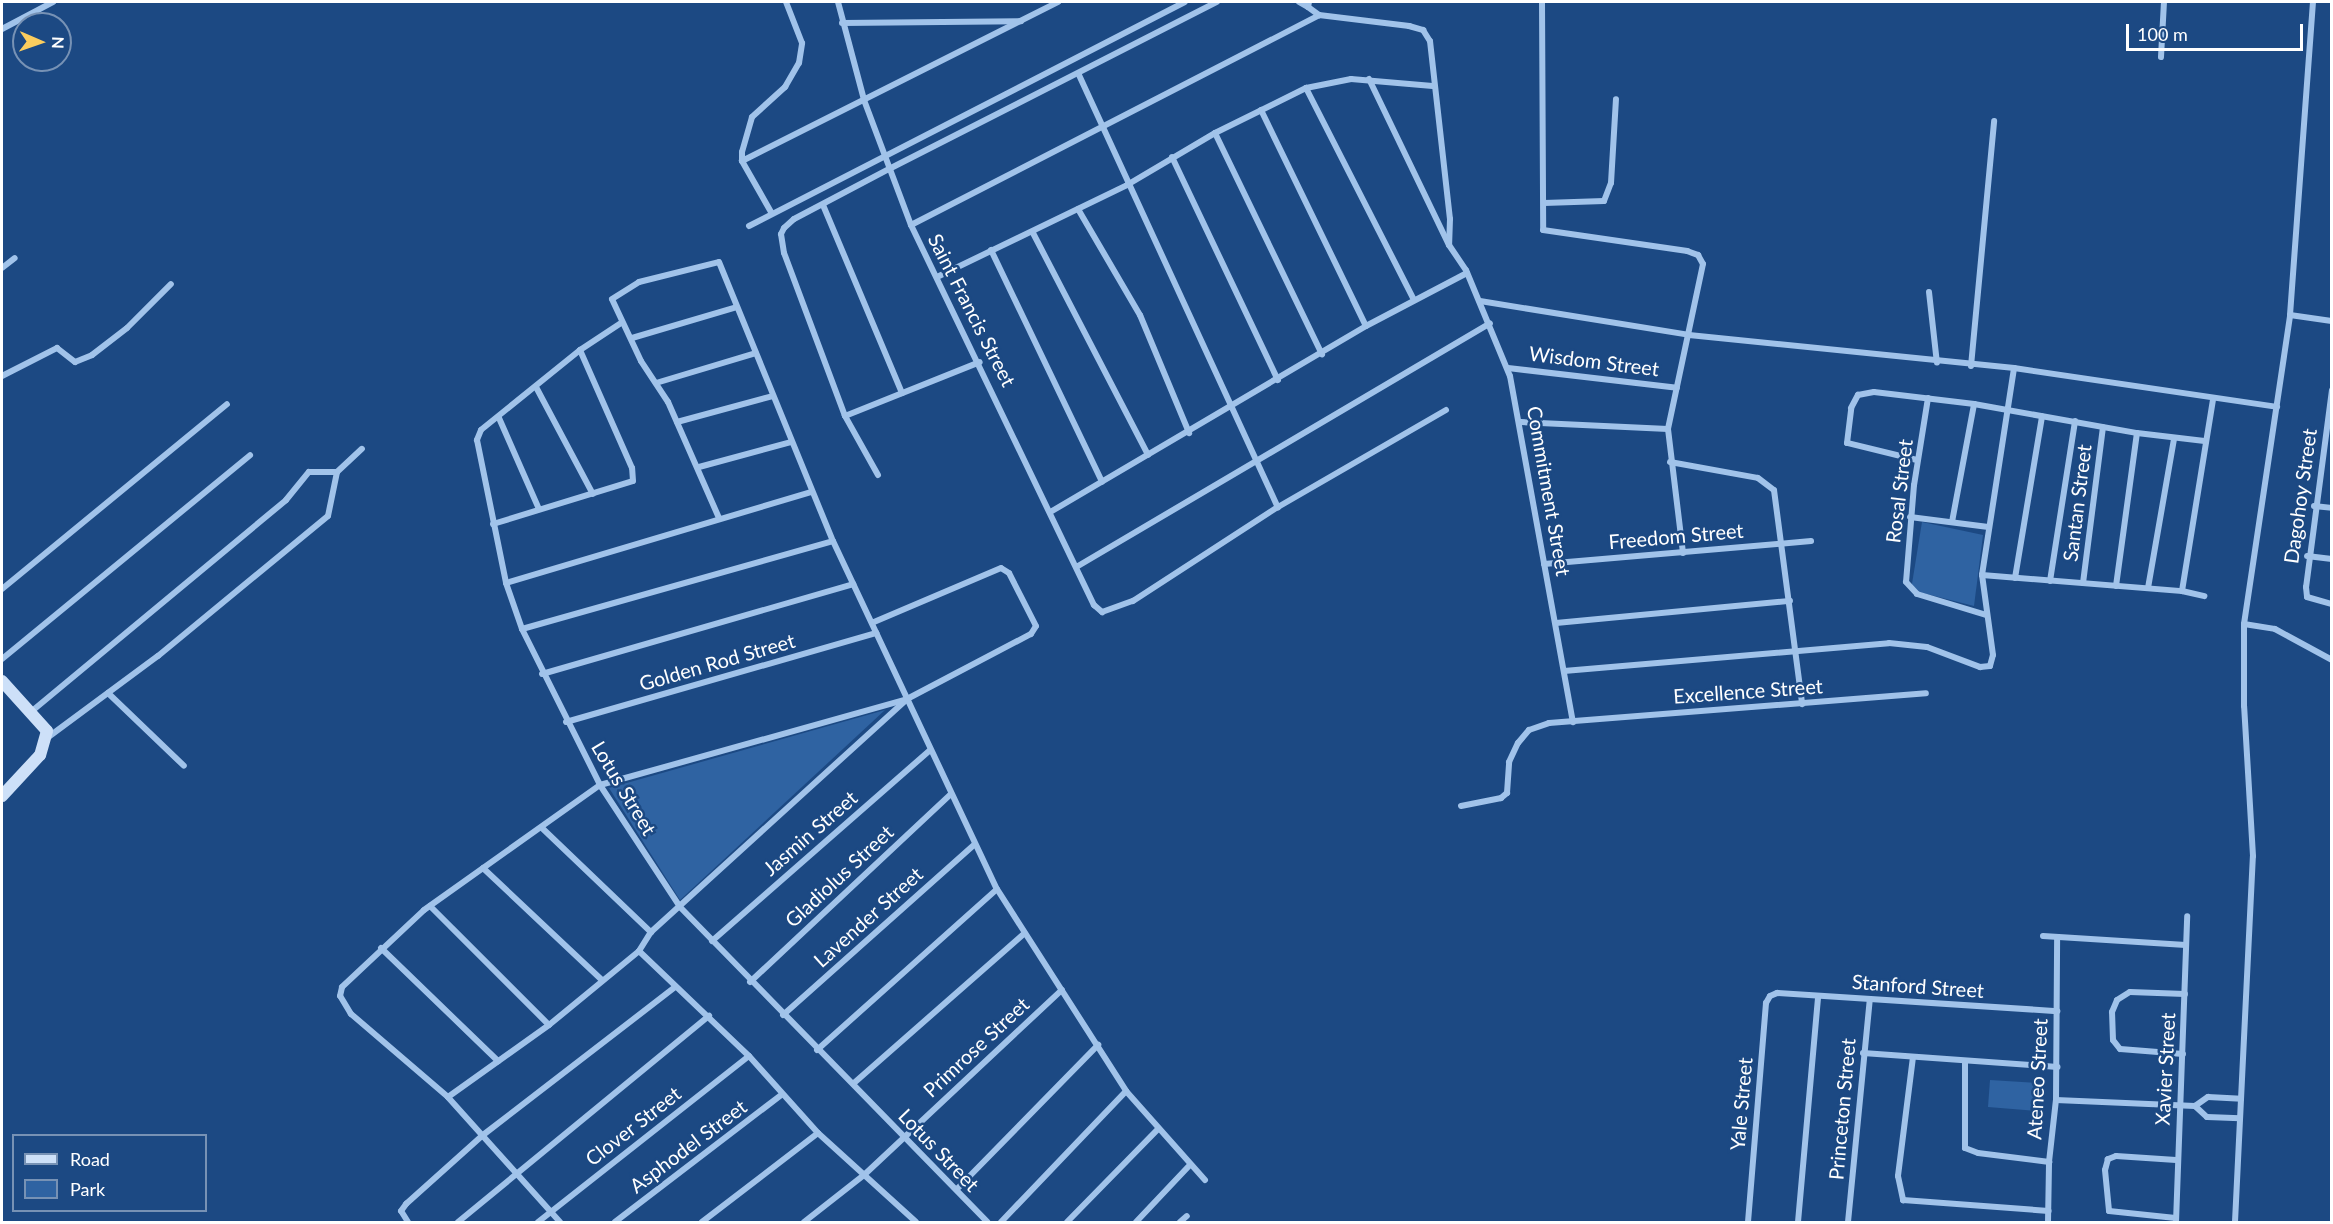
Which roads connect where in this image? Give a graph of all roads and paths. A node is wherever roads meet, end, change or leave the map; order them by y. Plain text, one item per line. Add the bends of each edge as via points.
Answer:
1 (53, 2) edge
2 (786, 2) edge
3 (838, 2) edge
4 (1058, 2) edge
5 (1181, 2) edge
6 (1186, 2) edge
7 (1216, 2) edge
8 (1299, 2) edge
9 (1542, 2) edge
10 (2164, 2) edge
11 (2313, 2) edge
12 (1309, 4) edge
13 (1319, 15) junction
14 (1024, 21) junction
15 (842, 23) junction
16 (2, 29) edge
17 (2161, 57) dead end
18 (1079, 75) junction
19 (1369, 79) junction
20 (1433, 86) junction
21 (1306, 88) junction
22 (1616, 99) dead end
23 (864, 100) junction
24 (1261, 110) junction
25 (1994, 121) dead end
26 (1104, 127) junction
27 (1215, 133) junction
28 (884, 156) junction
29 (1172, 157) junction
30 (742, 161) junction
31 (889, 169) junction
32 (1127, 185) junction
33 (1544, 203) junction
34 (824, 206) junction
35 (1078, 209) junction
36 (771, 212) junction
37 (911, 225) junction
38 (749, 226) dead end
39 (1033, 233) junction
40 (1449, 245) junction
41 (991, 250) junction
42 (15, 258) dead end
43 (2, 268) edge
44 (1467, 273) junction
45 (937, 277) junction
46 (171, 284) dead end
47 (1929, 292) dead end
48 (1414, 300) junction
49 (1480, 301) junction
50 (737, 307) junction
51 (2290, 315) junction
52 (2331, 321) edge
53 (621, 323) junction
54 (1490, 323) junction
55 (1366, 326) junction
56 (1689, 335) junction
57 (632, 338) junction
58 (580, 350) junction
59 (756, 353) junction
60 (1322, 354) junction
61 (980, 362) junction
62 (1937, 363) junction
63 (1971, 366) junction
64 (1508, 368) junction
65 (2014, 368) junction
66 (2, 376) edge
67 (1278, 380) junction
68 (656, 383) junction
69 (536, 387) junction
70 (1677, 388) junction
71 (902, 393) junction
72 (2331, 393) edge
73 (773, 396) junction
74 (1928, 398) junction
75 (2213, 400) junction
76 (227, 404) dead end
77 (1974, 404) junction
78 (1234, 407) junction
79 (2277, 407) junction
80 (1446, 410) dead end
81 (2007, 412) junction
82 (845, 416) junction
83 (2042, 416) junction
84 (499, 418) junction
85 (2075, 421) junction
86 (677, 422) junction
87 (1521, 422) junction
88 (2103, 427) junction
89 (1668, 429) junction
90 (1189, 433) junction
91 (2137, 434) junction
92 (2174, 439) junction
93 (2205, 441) junction
94 (791, 442) junction
95 (362, 449) dead end
96 (2323, 449) junction
97 (2331, 450) edge
98 (250, 455) dead end
99 (1148, 455) junction
100 (1257, 460) junction
101 (1917, 460) junction
102 (1670, 462) junction
103 (699, 467) junction
104 (337, 472) junction
105 (878, 475) dead end
106 (1102, 482) junction
107 (811, 492) junction
108 (593, 494) junction
109 (2314, 506) junction
110 (1278, 507) junction
111 (2331, 508) edge
112 (539, 509) junction
113 (1052, 511) junction
114 (1910, 517) junction
115 (719, 518) junction
116 (1952, 522) junction
117 (493, 524) junction
118 (1988, 527) junction
119 (833, 541) junction
120 (1811, 541) dead end
121 (1782, 544) junction
122 (1683, 552) junction
123 (2307, 556) junction
124 (2331, 559) edge
125 (1544, 564) junction
126 (1078, 566) junction
127 (1982, 575) junction
128 (2015, 578) junction
129 (2050, 581) junction
130 (506, 583) junction
131 (2083, 583) junction
132 (853, 584) junction
133 (2116, 586) junction
134 (2148, 588) junction
135 (2, 589) edge
136 (2182, 591) junction
137 (2204, 596) dead end
138 (1790, 601) junction
139 (2331, 604) edge
140 (1986, 615) junction
141 (874, 622) junction
142 (1556, 622) junction
143 (2244, 624) junction
144 (522, 629) junction
145 (877, 633) junction
146 (1796, 650) junction
147 (2, 659) edge
148 (2331, 660) edge
149 (1564, 671) junction
150 (542, 674) junction
151 (2, 681) edge
152 (108, 693) junction
153 (1926, 693) dead end
154 (907, 699) junction
155 (1802, 704) junction
156 (32, 711) junction
157 (566, 722) junction
158 (1573, 722) junction
159 (47, 739) junction
160 (930, 750) junction
161 (184, 766) dead end
162 (600, 785) junction
163 (951, 794) junction
164 (2, 796) edge
165 (1461, 806) dead end
166 (542, 828) junction
167 (974, 845) junction
168 (483, 868) junction
169 (997, 889) junction
170 (430, 906) junction
171 (680, 908) junction
172 (2187, 916) dead end
173 (651, 932) junction
174 (1025, 933) junction
175 (2043, 936) dead end
176 (2057, 937) junction
177 (712, 941) junction
178 (2186, 945) junction
179 (381, 948) junction
180 (639, 951) junction
181 (602, 980) junction
182 (750, 982) junction
183 (674, 988) junction
184 (1062, 990) junction
185 (1777, 993) joint
186 (2185, 994) junction
187 (1818, 996) junction
188 (1870, 999) junction
189 (2057, 1011) junction
190 (783, 1015) junction
191 (709, 1016) junction
192 (549, 1024) junction
193 (1098, 1045) junction
194 (817, 1050) junction
195 (1863, 1053) junction
196 (2183, 1054) junction
197 (749, 1056) junction
198 (1913, 1057) junction
199 (498, 1061) junction
200 (1965, 1061) junction
201 (2057, 1067) junction
202 (854, 1083) junction
203 (1126, 1091) junction
204 (781, 1095) junction
205 (448, 1097) junction
206 (2241, 1099) junction
207 (2056, 1100) junction
208 (2182, 1106) junction
209 (2196, 1106) junction
210 (2240, 1118) junction
211 (1158, 1129) junction
212 (818, 1133) junction
213 (483, 1135) junction
214 (903, 1138) junction
215 (2176, 1160) junction
216 (2049, 1162) junction
217 (1190, 1166) junction
218 (517, 1172) junction
219 (864, 1175) junction
220 (1205, 1180) dead end
221 (957, 1189) junction
222 (551, 1211) junction
223 (2049, 1211) junction
224 (1187, 1216) dead end
225 (2176, 1220) edge
226 (408, 1222) edge
227 (458, 1222) edge
228 (538, 1222) edge
229 (560, 1222) edge
230 (615, 1222) edge
231 (702, 1222) edge
232 (804, 1222) edge
233 (916, 1222) edge
234 (987, 1222) edge
235 (1001, 1222) edge
236 (1067, 1222) edge
237 (1136, 1222) edge
238 (1180, 1222) edge
239 (1748, 1222) edge
240 (1798, 1222) edge
241 (1848, 1222) edge
242 (2048, 1222) edge
243 (2235, 1222) edge

1 - 16 street
2 - 30 street via 802,44 799,63 785,87 752,117 743,140
3 - 15 street, Saint Francis Street
4 - 14 street
5 - 6 street
6 - 28 street
7 - 18 street
8 - 12 street
9 - 33 street
10 - 17 street
11 - 51 street
12 - 13 street
13 - 20 street via 1423,30 1430,41
13 - 26 street
14 - 15 street
14 - 23 street
15 - 23 street, Saint Francis Street
18 - 26 street
18 - 31 street
19 - 20 street
19 - 21 street via 1340,79
19 - 40 street, Commitment Street
20 - 40 street via 1450,219
21 - 24 street
21 - 48 street
22 - 33 street via 1611,183 1605,201
23 - 28 street, Saint Francis Street
23 - 30 street
24 - 27 street
24 - 55 street
25 - 63 street
26 - 32 street
26 - 37 street
27 - 29 street
27 - 60 street
28 - 31 street, Saint Francis Street
28 - 36 street
29 - 32 street
29 - 67 street
30 - 36 street
31 - 34 street
31 - 37 street, Saint Francis Street
32 - 35 street
32 - 78 street
33 - 56 street via 1541,225 1548,233 1698,255 1703,272
34 - 71 street
34 - 82 street via 789,223 781,234 781,244
35 - 39 street
35 - 90 street via 1140,315
36 - 38 street
37 - 45 street, Saint Francis Street
39 - 41 street
39 - 99 street
40 - 44 street, Commitment Street
41 - 45 street
41 - 106 street
42 - 43 street
44 - 48 street
44 - 49 street, Commitment Street
45 - 61 street, Saint Francis Street
46 - 66 street via 128,328 92,355 75,362 57,348
47 - 62 street
48 - 55 street
49 - 54 street, Commitment Street
49 - 56 street
50 - 53 street via 719,262 639,282 617,292 612,299
50 - 57 street
50 - 59 street
51 - 52 street
51 - 79 street
53 - 57 street
53 - 58 street, Lotus Street
54 - 64 street, Commitment Street
54 - 100 street
55 - 60 street
56 - 62 street
56 - 70 street
57 - 68 street
58 - 69 street, Lotus Street
58 - 108 street via 634,475 628,485
59 - 68 street
59 - 73 street
60 - 67 street
61 - 71 street
61 - 113 street, Saint Francis Street
62 - 63 street
63 - 65 street
64 - 70 street, Wisdom Street
64 - 87 street, Commitment Street
65 - 75 street
65 - 81 street
67 - 78 street
68 - 86 street
69 - 84 street, Lotus Street
69 - 108 street
70 - 89 street
71 - 82 street
72 - 96 street, Dagohoy Street
73 - 86 street
73 - 94 street
74 - 77 street
74 - 101 street, Rosal Street
74 - 101 street via 1874,392 1858,395 1846,435 1846,443 1853,448
75 - 79 street
75 - 93 street
76 - 135 street
77 - 81 street
77 - 116 street
78 - 90 street
78 - 100 street
79 - 143 street
80 - 110 street
81 - 83 street
81 - 118 street
82 - 105 street
83 - 85 street
83 - 128 street
84 - 112 street
84 - 117 street, Lotus Street via 481,430 477,440
85 - 88 street
85 - 129 street
86 - 103 street
87 - 89 street
87 - 125 street, Commitment Street
88 - 91 street
88 - 131 street, Santan Street
89 - 102 street
90 - 99 street
91 - 92 street
91 - 133 street
92 - 93 street
92 - 134 street
93 - 136 street
94 - 103 street
94 - 107 street
95 - 104 street
96 - 97 street
96 - 109 street, Dagohoy Street
98 - 147 street
99 - 106 street
100 - 110 street
100 - 126 street
101 - 114 street, Rosal Street
102 - 121 street via 1770,484 1776,498
102 - 122 street
103 - 115 street
104 - 152 street via 328,516
104 - 156 street via 309,472 272,512
106 - 113 street
107 - 115 street
107 - 119 street
108 - 112 street
109 - 111 street
109 - 123 street, Dagohoy Street
110 - 126 street, Saint Francis Street via 1111,612 1102,612 1094,605
112 - 117 street
113 - 126 street, Saint Francis Street
114 - 116 street
114 - 140 street, Rosal Street via 1908,587 1917,594
115 - 130 street
116 - 118 street
117 - 130 street, Lotus Street
118 - 127 street
119 - 132 street
119 - 144 street
120 - 121 street, Freedom Street
121 - 122 street, Freedom Street
121 - 138 street
122 - 125 street, Freedom Street
123 - 124 street
123 - 139 street, Dagohoy Street via 2307,597
125 - 142 street, Commitment Street
127 - 128 street
127 - 140 street
128 - 129 street
129 - 131 street
130 - 144 street, Lotus Street
131 - 133 street
132 - 141 street
132 - 150 street
133 - 134 street
134 - 136 street
136 - 137 street
138 - 142 street
138 - 146 street
140 - 146 street via 1993,655 1986,667 1903,643
141 - 145 street
141 - 154 street via 1001,568 1009,573 1035,621 1031,634
142 - 149 street, Commitment Street
143 - 148 street via 2275,629
143 - 206 street via 2244,706 2253,856
144 - 150 street, Lotus Street
145 - 154 street
145 - 157 street, Golden Rod Street
146 - 149 street
146 - 155 street
149 - 158 street, Commitment Street
150 - 157 street, Lotus Street
151 - 156 street
152 - 159 street
152 - 161 street
153 - 155 street, Excellence Street
154 - 160 street
154 - 162 street
154 - 171 street
155 - 158 street, Excellence Street
156 - 159 street via 45,726
157 - 162 street, Lotus Street
158 - 165 street, Excellence Street via 1549,723 1529,730 1509,762 1507,793 1501,798
159 - 164 street via 34,762
160 - 163 street
160 - 177 street, Jasmin Street
162 - 166 street
162 - 171 street, Lotus Street
163 - 167 street
163 - 182 street, Gladiolus Street
166 - 168 street
166 - 173 street
167 - 169 street
167 - 190 street, Lavender Street
168 - 170 street
168 - 181 street
169 - 174 street
169 - 194 street
170 - 179 street
170 - 192 street
171 - 173 street
171 - 177 street, Lotus Street
172 - 178 street, Xavier Street
173 - 180 street
174 - 184 street
174 - 202 street
175 - 176 street
176 - 178 street
176 - 189 street, Ateneo Street
177 - 182 street, Lotus Street
178 - 186 street, Xavier Street
179 - 199 street
179 - 205 street via 342,987 343,1005
180 - 181 street
180 - 183 street
181 - 192 street
182 - 190 street, Lotus Street
183 - 191 street
183 - 213 street
184 - 193 street
184 - 214 street, Primrose Street
185 - 187 street, Stanford Street
185 - 239 street, Yale Street via 1766,1003
186 - 196 street, Xavier Street
186 - 196 street via 2122,994 2113,1006 2111,1031 2120,1049
187 - 188 street, Stanford Street
187 - 240 street
188 - 189 street, Stanford Street
188 - 195 street, Princeton Street
189 - 201 street, Ateneo Street
190 - 194 street, Lotus Street
191 - 197 street
191 - 218 street
192 - 199 street
193 - 203 street
193 - 221 street
194 - 202 street, Lotus Street
195 - 198 street
195 - 241 street, Princeton Street
196 - 208 street, Xavier Street
197 - 204 street
197 - 222 street, Clover Street
198 - 200 street
198 - 223 street via 1898,1176 1903,1200
199 - 205 street
200 - 201 street
200 - 216 street via 1965,1148
201 - 207 street, Ateneo Street
202 - 214 street, Lotus Street
203 - 211 street
203 - 235 street
204 - 212 street
204 - 230 street, Asphodel Street
205 - 213 street
206 - 209 street via 2208,1098
206 - 210 street
207 - 208 street
207 - 216 street, Ateneo Street
208 - 209 street
208 - 215 street, Xavier Street
209 - 210 street via 2207,1117
210 - 243 street
211 - 217 street
211 - 236 street
212 - 219 street
212 - 231 street
213 - 218 street
213 - 226 street via 406,1204 401,1211
214 - 219 street, Primrose Street
214 - 221 street, Lotus Street
215 - 225 street, Xavier Street
215 - 225 street via 2116,1156 2108,1159 2105,1170 2109,1211
216 - 223 street, Ateneo Street
217 - 220 street
217 - 237 street
218 - 222 street
218 - 227 street
219 - 232 street, Primrose Street
219 - 233 street
221 - 234 street, Lotus Street
222 - 228 street, Clover Street
222 - 229 street
223 - 242 street, Ateneo Street
224 - 238 street

